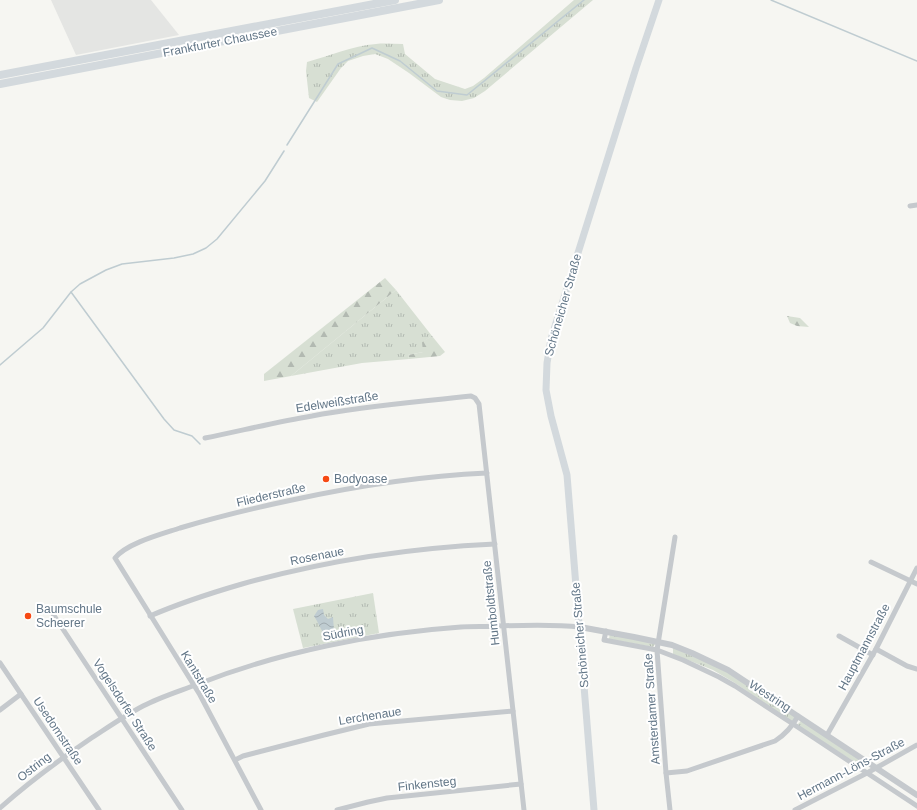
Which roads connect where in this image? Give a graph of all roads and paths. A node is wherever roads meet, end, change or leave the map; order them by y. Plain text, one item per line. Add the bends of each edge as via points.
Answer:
1 (395, 0) edge
2 (439, 0) edge
3 (659, 0) edge
4 (0, 75) edge
5 (0, 84) edge
6 (917, 205) edge
7 (910, 206) dead end
8 (474, 397) joint
9 (205, 438) dead end
10 (487, 473) junction
11 (675, 537) dead end
12 (495, 544) junction
13 (114, 558) joint
14 (871, 562) dead end
15 (917, 568) edge
16 (910, 581) junction
17 (917, 584) edge
18 (51, 611) dead end
19 (150, 616) junction
20 (504, 626) junction
21 (580, 627) junction
22 (606, 631) junction
23 (840, 636) dead end
24 (658, 642) junction
25 (876, 649) junction
26 (657, 650) junction
27 (873, 655) junction
28 (0, 663) edge
29 (917, 669) edge
30 (194, 686) junction
31 (21, 694) junction
32 (0, 710) edge
33 (513, 711) junction
34 (798, 716) junction
35 (122, 718) junction
36 (793, 724) junction
37 (827, 735) junction
38 (917, 745) edge
39 (63, 757) junction
40 (235, 760) junction
41 (876, 768) junction
42 (666, 773) junction
43 (867, 773) junction
44 (521, 784) junction
45 (917, 794) edge
46 (917, 806) edge
47 (0, 808) edge
48 (99, 810) edge
49 (182, 810) edge
50 (261, 810) edge
51 (337, 810) edge
52 (524, 810) edge
53 (594, 810) edge
54 (670, 810) edge
55 (795, 810) edge

1 - 4 main road, Frankfurter Chaussee
2 - 5 main road, Frankfurter Chaussee
3 - 21 main road, Schöneicher Straße via 548,351 546,390 567,475
6 - 7 street
8 - 9 street, Edelweißstraße via 349,410
8 - 10 street, Humboldtstraße via 480,404
10 - 12 street, Humboldtstraße
10 - 13 street, Fliederstraße via 420,478 331,491 271,504 162,534 135,545
11 - 24 street, Amsterdamer Straße
12 - 19 street, Rosenaue via 385,554 333,562 225,589
12 - 20 street, Humboldtstraße
13 - 19 street, Kantstraße
14 - 16 street
15 - 16 street, Hauptmannstraße
16 - 17 street
16 - 25 street, Hauptmannstraße
18 - 35 street, Vogelsdorfer Straße
19 - 30 street, Kantstraße
20 - 21 street, Südring
20 - 30 street, Südring via 437,629 353,641 239,669
20 - 33 street, Humboldtstraße
21 - 22 street, Westring
21 - 53 main road, Schöneicher Straße
22 - 24 street, Westring
22 - 26 street, Westring via 604,640
23 - 27 street
24 - 26 street, Amsterdamer Straße
24 - 34 street, Westring via 672,645 728,670
25 - 27 street, Hauptmannstraße
25 - 29 street
26 - 36 street, Westring via 719,677
26 - 42 street, Amsterdamer Straße
27 - 37 street, Hauptmannstraße
28 - 31 street, Usedomstraße
30 - 35 street, Südring via 144,706
30 - 40 street, Kantstraße
31 - 32 street
31 - 39 street, Usedomstraße
33 - 40 street, Lerchenaue via 369,724
33 - 44 street, Humboldtstraße
34 - 36 street
34 - 37 street, Westring
35 - 39 street, Ostring
35 - 49 street, Vogelsdorfer Straße
36 - 42 street via 783,736 774,741 687,772
36 - 43 street, Westring
37 - 41 street, Westring
38 - 41 street, Hermann-Löns-Straße
39 - 47 street, Ostring
39 - 48 street, Usedomstraße
40 - 50 street, Kantstraße
41 - 43 street, Hermann-Löns-Straße
41 - 45 street, Westring
42 - 54 street, Amsterdamer Straße
43 - 46 street, Westring
43 - 55 street, Hermann-Löns-Straße
44 - 51 street, Finkensteg via 387,798
44 - 52 street, Humboldtstraße

